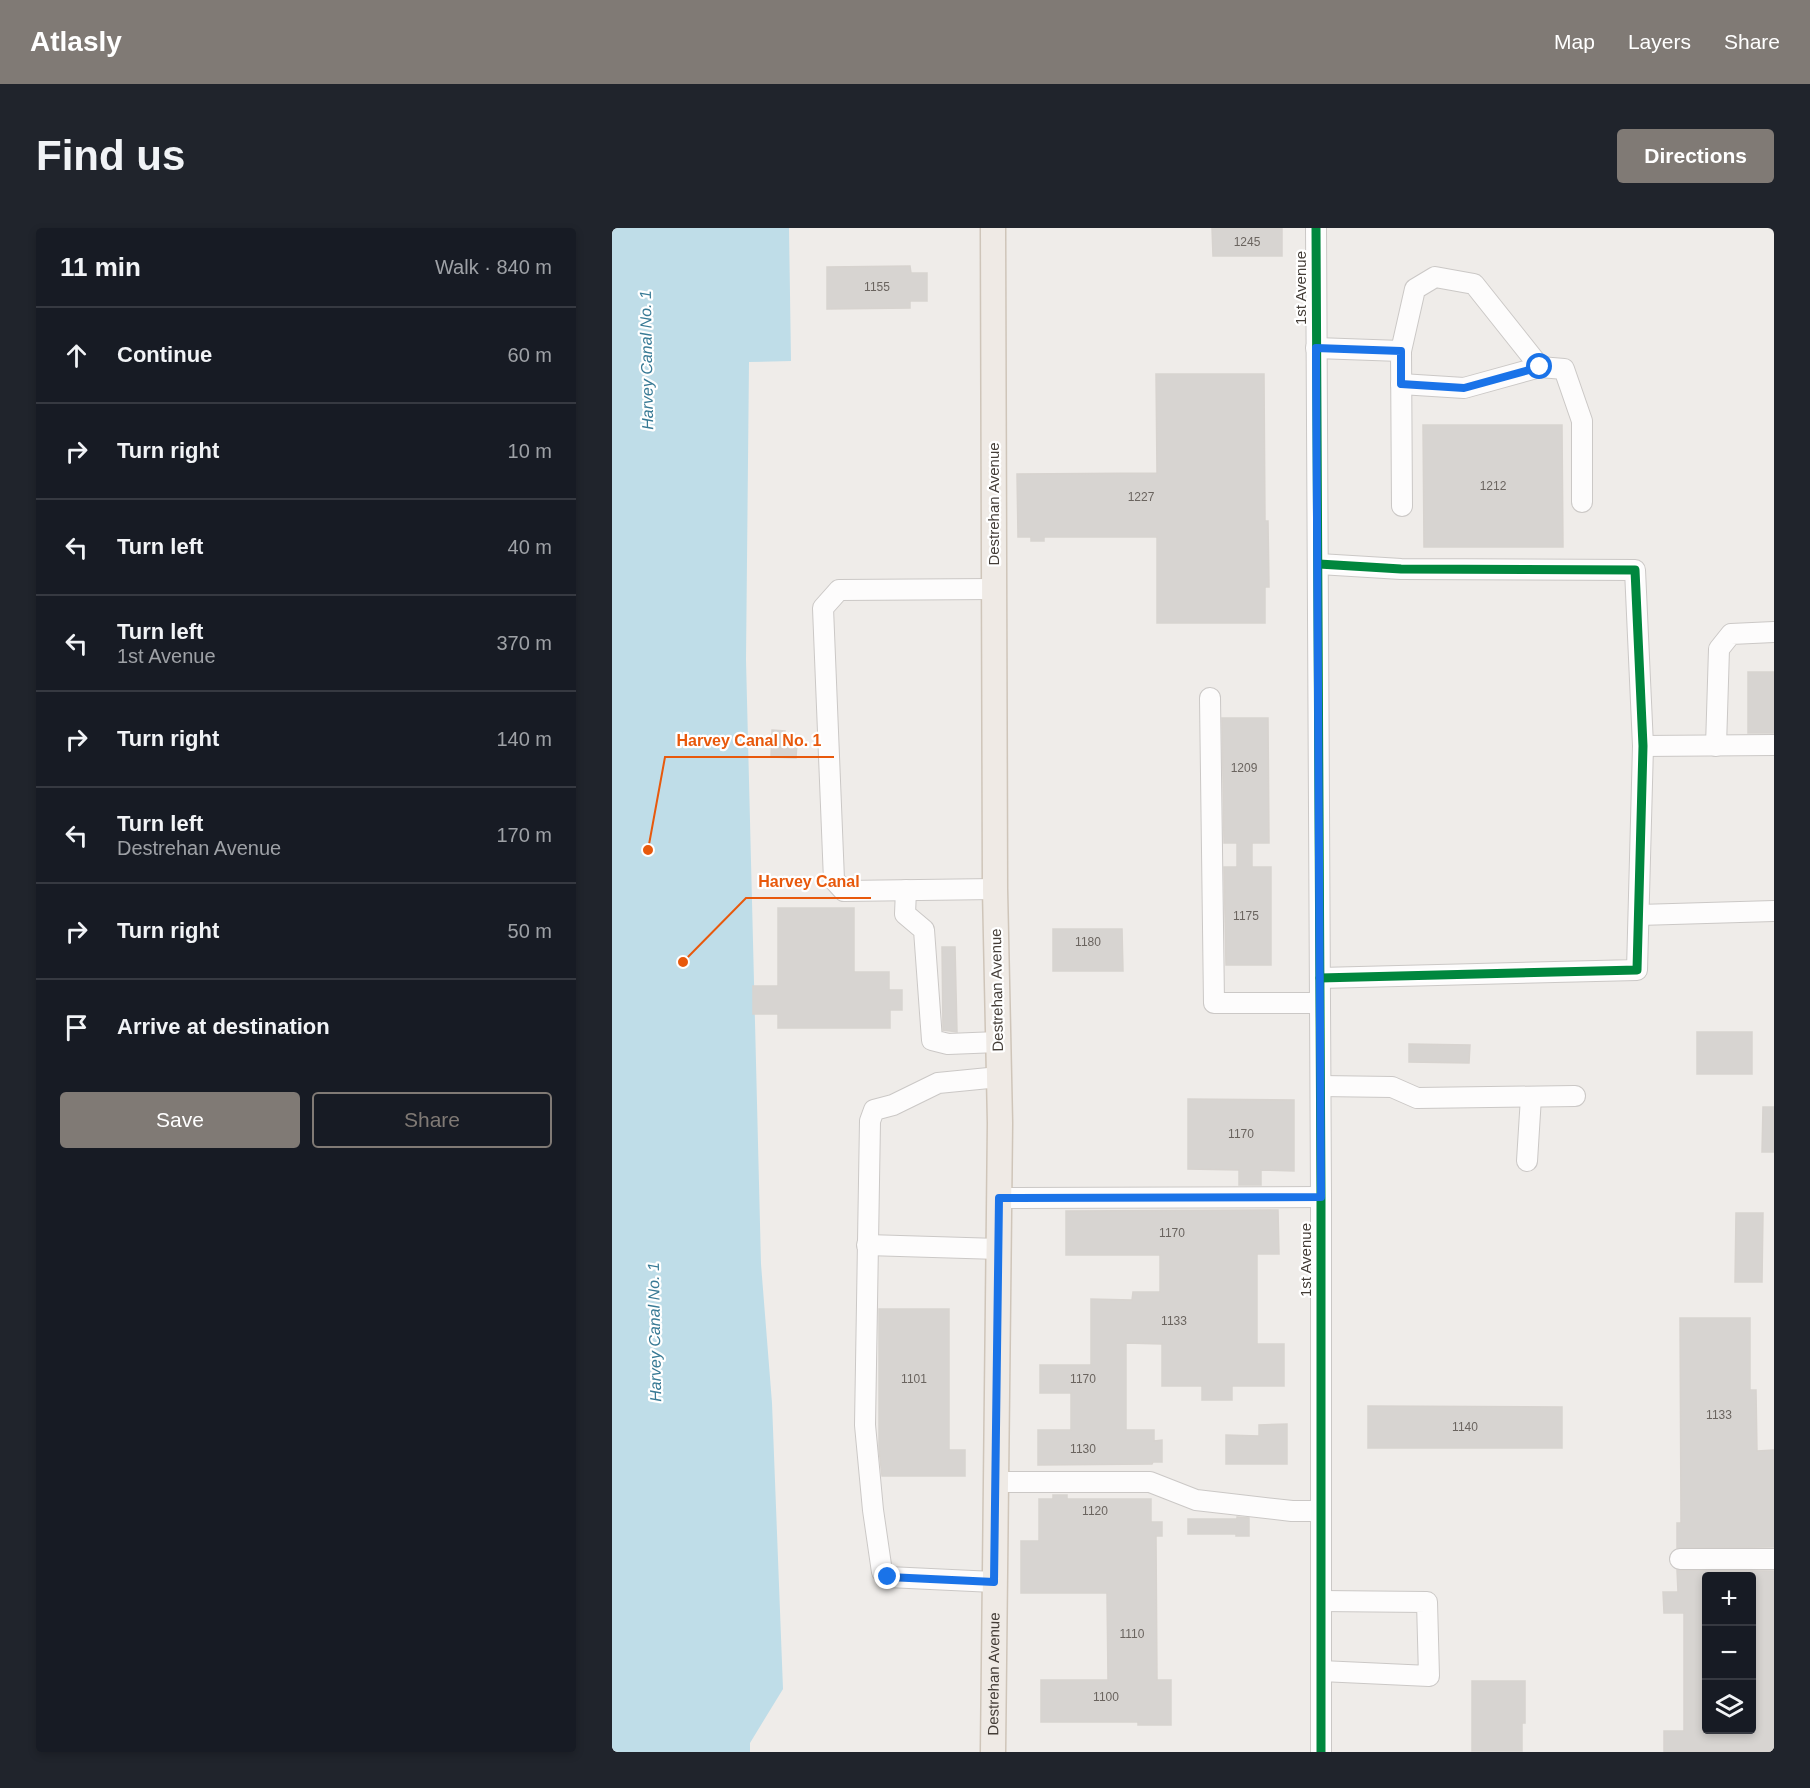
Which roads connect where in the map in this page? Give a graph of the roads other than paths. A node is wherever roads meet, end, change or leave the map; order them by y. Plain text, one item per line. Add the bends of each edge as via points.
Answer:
1 (993, 228) edge
2 (1316, 228) edge
3 (1316, 348) junction
4 (1401, 351) junction
5 (1540, 367) junction
6 (1401, 384) junction
7 (1582, 502) dead end
8 (1402, 506) dead end
9 (1319, 564) junction
10 (994, 589) junction
11 (1774, 632) edge
12 (1210, 698) dead end
13 (1774, 745) edge
14 (1643, 746) junction
15 (1716, 746) junction
16 (995, 889) junction
17 (906, 890) junction
18 (1774, 911) edge
19 (1639, 915) junction
20 (1320, 978) junction
21 (1320, 1003) junction
22 (998, 1042) junction
23 (999, 1077) junction
24 (1321, 1086) junction
25 (1531, 1096) junction
26 (1575, 1096) dead end
27 (1527, 1161) dead end
28 (1321, 1197) junction
29 (999, 1198) junction
30 (867, 1245) junction
31 (999, 1249) junction
32 (995, 1482) junction
33 (1321, 1511) junction
34 (1774, 1559) edge
35 (1680, 1560) dead end
36 (994, 1582) junction
37 (1321, 1601) junction
38 (1321, 1671) junction
39 (993, 1752) edge
40 (1321, 1752) edge

1 - 10 main road, Destrehan Avenue
2 - 3 street, 1st Avenue
3 - 4 street
3 - 9 street, 1st Avenue
4 - 5 street via 1415,289 1435,277 1474,284
4 - 6 street
5 - 6 street via 1464,388
5 - 7 street via 1564,369 1582,422
6 - 8 street
9 - 14 street via 1401,569 1635,570
9 - 20 street, 1st Avenue
10 - 16 main road, Destrehan Avenue
10 - 17 street via 838,590 823,608 834,880 844,891
11 - 15 street via 1731,634 1719,649
12 - 21 street via 1214,1003
13 - 15 street
14 - 15 street
14 - 19 street
16 - 17 street
16 - 22 main road, Destrehan Avenue
17 - 22 street via 905,914 924,930 932,1040 948,1044
18 - 19 street
19 - 20 street via 1637,970
20 - 21 street, 1st Avenue
21 - 24 street, 1st Avenue
22 - 23 main road, Destrehan Avenue
23 - 29 main road, Destrehan Avenue
23 - 30 street via 938,1083 874,1110 870,1121
24 - 25 street via 1392,1087 1417,1098
24 - 28 street, 1st Avenue
25 - 26 street
25 - 27 street
28 - 29 street
28 - 33 street, 1st Avenue
29 - 31 main road, Destrehan Avenue
30 - 31 street
30 - 36 street via 865,1425 882,1572 888,1577
31 - 32 main road, Destrehan Avenue
32 - 33 street via 1150,1482 1196,1500
32 - 36 main road, Destrehan Avenue
33 - 37 street, 1st Avenue
34 - 35 street
36 - 39 main road, Destrehan Avenue
37 - 38 street, 1st Avenue
37 - 38 street via 1427,1602 1429,1676
38 - 40 street, 1st Avenue

